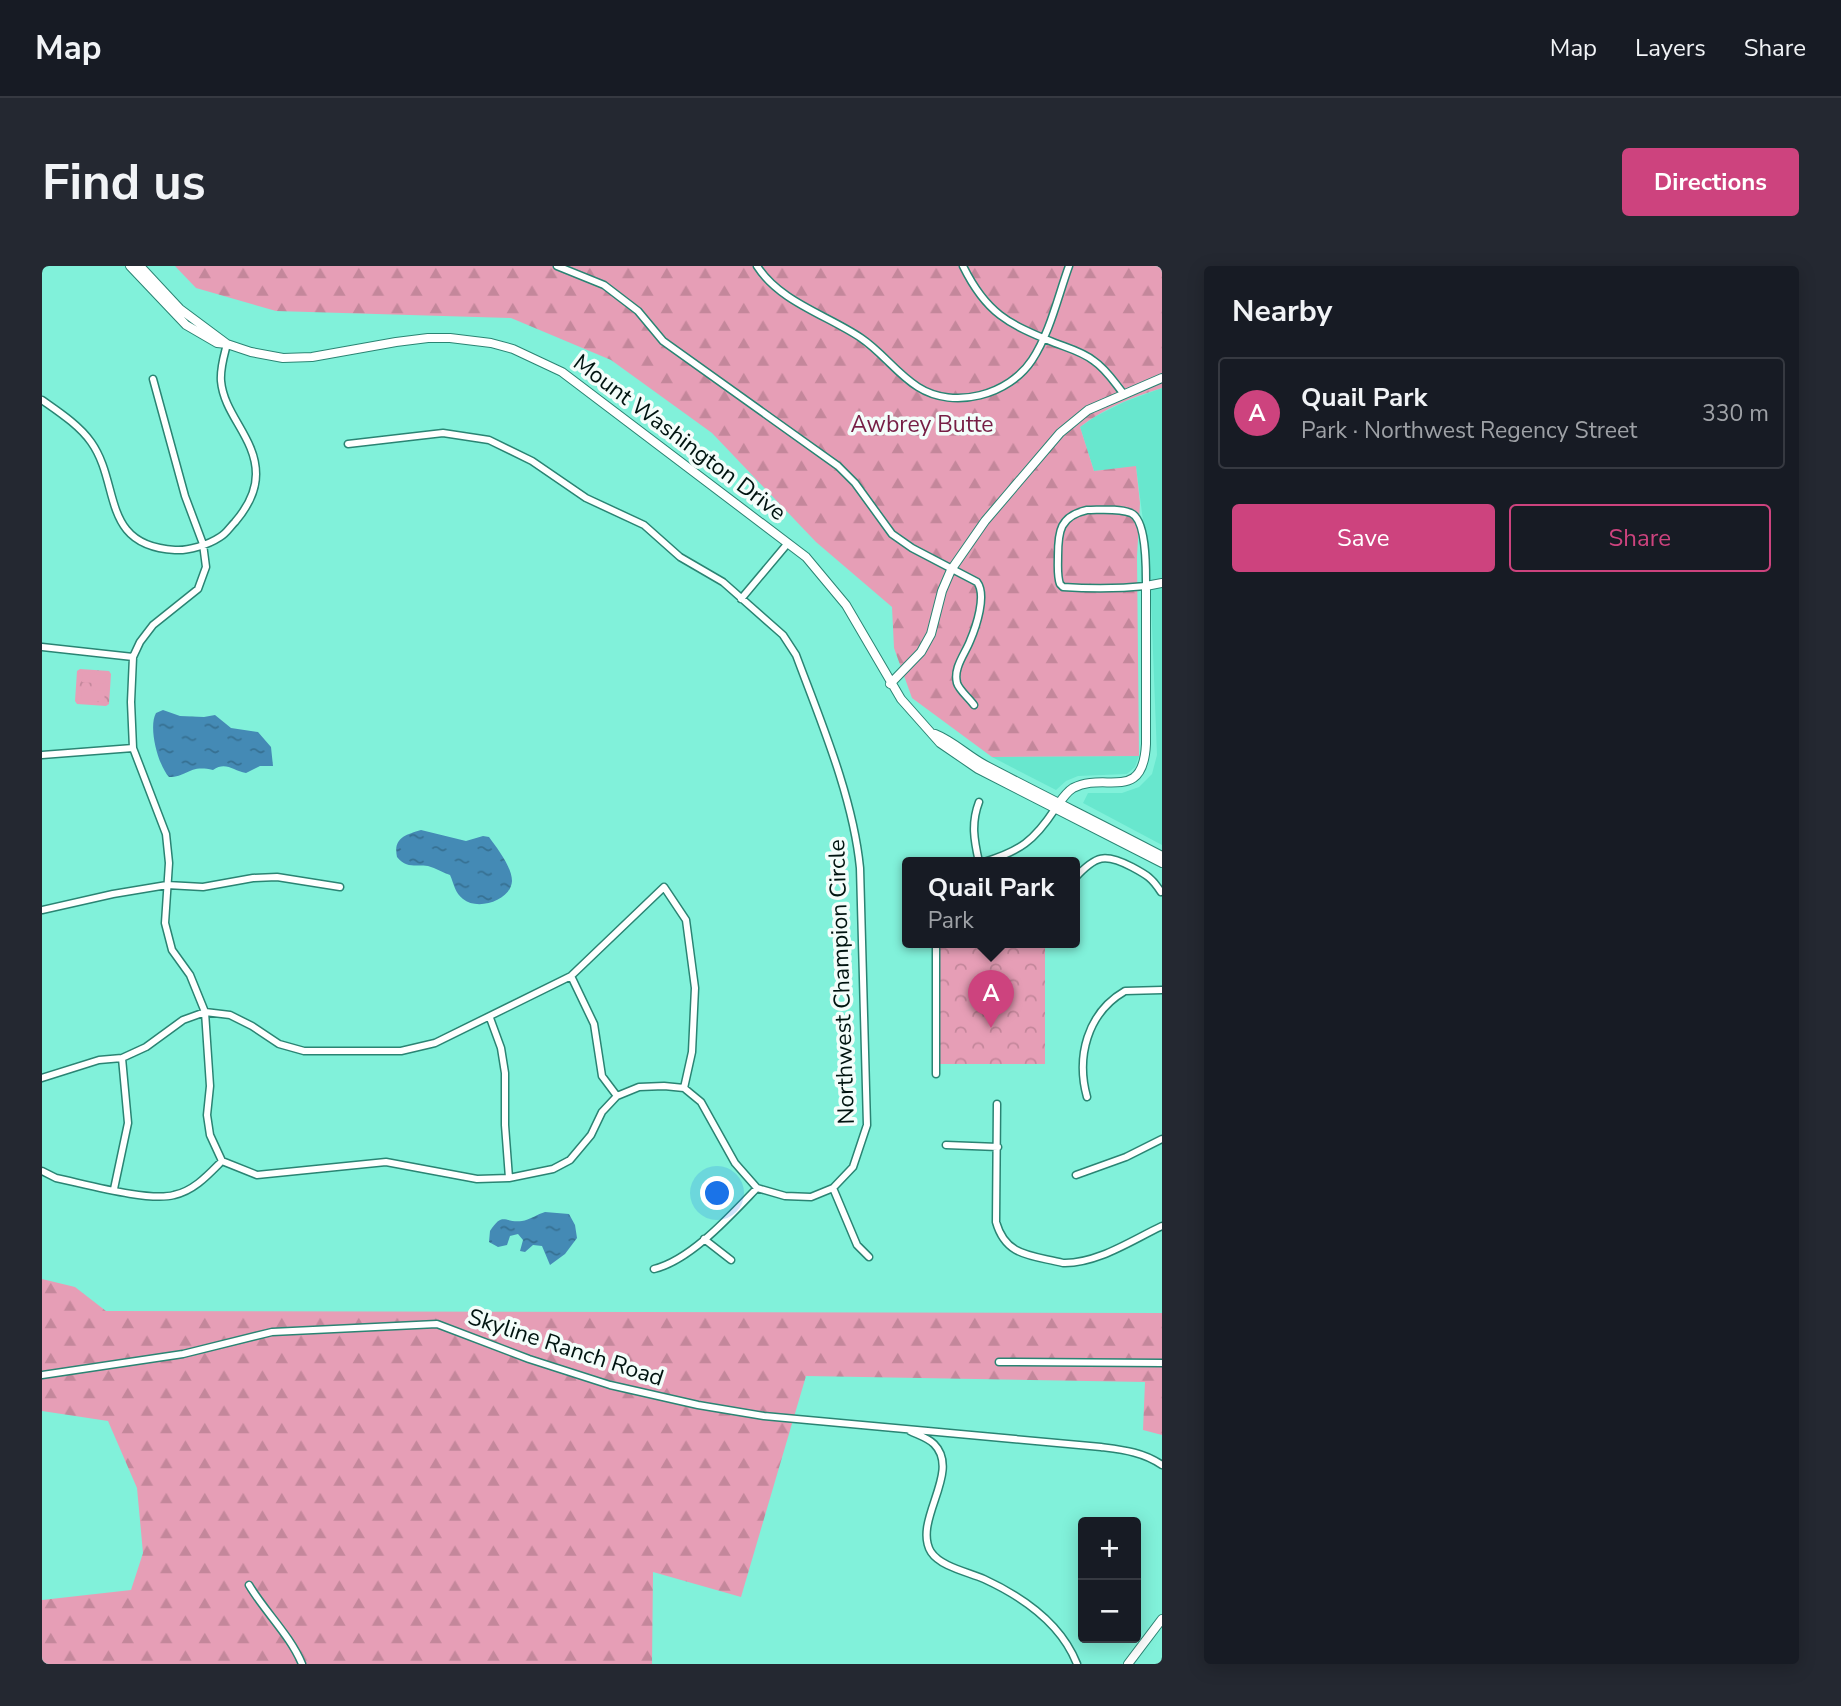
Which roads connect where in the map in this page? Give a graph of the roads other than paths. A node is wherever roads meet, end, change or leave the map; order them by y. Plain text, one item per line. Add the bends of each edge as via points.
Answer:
1 (130, 266) edge
2 (140, 266) edge
3 (557, 266) edge
4 (757, 266) edge
5 (963, 266) edge
6 (1069, 266) edge
7 (1043, 338) junction
8 (227, 344) junction
9 (1162, 378) edge
10 (153, 379) dead end
11 (1123, 393) junction
12 (42, 400) edge
13 (348, 444) dead end
14 (788, 543) junction
15 (203, 544) junction
16 (951, 570) junction
17 (1162, 583) edge
18 (1146, 586) junction
19 (741, 599) junction
20 (42, 646) edge
21 (133, 657) junction
22 (890, 684) junction
23 (974, 705) dead end
24 (133, 748) junction
25 (42, 755) edge
26 (979, 802) dead end
27 (1057, 806) junction
28 (1162, 856) edge
29 (981, 857) edge
30 (1015, 857) edge
31 (1162, 863) edge
32 (1080, 873) edge
33 (167, 885) junction
34 (340, 887) dead end
35 (1161, 892) edge
36 (42, 910) edge
37 (936, 948) edge
38 (570, 976) junction
39 (1162, 990) edge
40 (205, 1012) junction
41 (490, 1018) junction
42 (122, 1058) junction
43 (936, 1074) dead end
44 (42, 1078) edge
45 (684, 1088) junction
46 (617, 1097) junction
47 (1087, 1097) dead end
48 (997, 1104) dead end
49 (1162, 1139) edge
50 (946, 1145) dead end
51 (998, 1147) junction
52 (222, 1161) junction
53 (42, 1171) edge
54 (1076, 1175) dead end
55 (509, 1178) junction
56 (757, 1188) junction
57 (833, 1188) junction
58 (114, 1189) junction
59 (1162, 1226) edge
60 (704, 1238) junction
61 (869, 1257) dead end
62 (731, 1260) dead end
63 (654, 1269) dead end
64 (999, 1362) dead end
65 (1162, 1363) edge
66 (42, 1375) edge
67 (905, 1428) junction
68 (1162, 1465) edge
69 (249, 1586) dead end
70 (1162, 1619) edge
71 (302, 1664) edge
72 (1077, 1664) edge
73 (1128, 1664) edge

1 - 8 main road, Mount Washington Drive via 186,325 216,343
2 - 8 main road, Mount Washington Drive via 180,309
3 - 16 street via 604,285 638,311 663,341 838,466 892,534
4 - 7 street via 780,290 863,339 917,386 945,397 990,393 1020,374
5 - 7 street via 993,309 1014,326
6 - 7 street
7 - 11 street via 1089,357
8 - 14 main road, Mount Washington Drive via 283,358 428,338 473,340 513,349 577,382
8 - 15 street via 222,387 253,452 254,490 245,510 221,537
9 - 11 main road
10 - 15 street via 184,496
11 - 16 main road via 1088,410 1060,433 985,520
12 - 15 street via 91,442 125,528 139,540 169,550 184,551
13 - 19 street, Northwest Champion Circle via 443,432 489,440 532,461 586,498 645,525 680,557 723,582
14 - 19 street
14 - 22 main road, Mount Washington Drive via 823,575 846,605
15 - 21 street via 206,566 198,589 153,625
16 - 22 main road via 931,634 921,652
16 - 23 street via 981,587 971,639 956,671 957,685
17 - 18 main road
18 - 18 street via 1143,541 1135,516 1087,510 1076,512 1062,525 1058,581 1063,587
18 - 27 main road via 1143,764 1129,781 1075,787
19 - 57 street, Northwest Champion Circle via 783,635 796,655 829,746 858,850 867,1125 853,1167
20 - 21 street
21 - 24 street
22 - 27 main road, Mount Washington Drive via 940,743 970,764
24 - 25 street
24 - 33 street via 166,834
26 - 29 street via 973,830
27 - 28 main road, Mount Washington Drive
27 - 30 street
27 - 31 main road, Mount Washington Drive
32 - 35 street via 1109,856 1152,878
33 - 34 street via 202,887 277,877
33 - 36 street
33 - 40 street via 165,923 172,950 190,975
37 - 43 street
38 - 41 street
38 - 45 street via 664,887 686,920 695,988 692,1052
38 - 46 street via 594,1024 602,1076
39 - 47 street via 1125,991 1090,1029 1082,1056
40 - 41 street via 230,1015 279,1044 304,1051 401,1051 435,1043
40 - 42 street via 183,1020
40 - 52 street via 210,1086 207,1115
41 - 55 street via 505,1073
42 - 44 street via 99,1060
42 - 58 street via 128,1123
45 - 46 street via 639,1087
45 - 56 street via 701,1102 735,1163
46 - 55 street via 601,1112 591,1135 570,1160 553,1169
48 - 51 street
49 - 54 street
50 - 51 street
51 - 59 street via 996,1222 1005,1243 1019,1252 1063,1263 1082,1262
52 - 55 street via 257,1175 386,1162 477,1178
52 - 58 street via 204,1179 174,1195 153,1197
53 - 58 street
56 - 57 street via 811,1197
56 - 60 street
57 - 61 street via 857,1245
60 - 62 street
60 - 63 street via 668,1265
64 - 65 street
66 - 67 street, Skyline Ranch Road via 183,1354 272,1332 437,1324 610,1385 698,1405 764,1416
67 - 68 street, Skyline Ranch Road via 1136,1451
67 - 72 street via 931,1441 943,1458 927,1533 929,1549 936,1558 986,1580 1052,1623
69 - 71 street
70 - 73 main road

